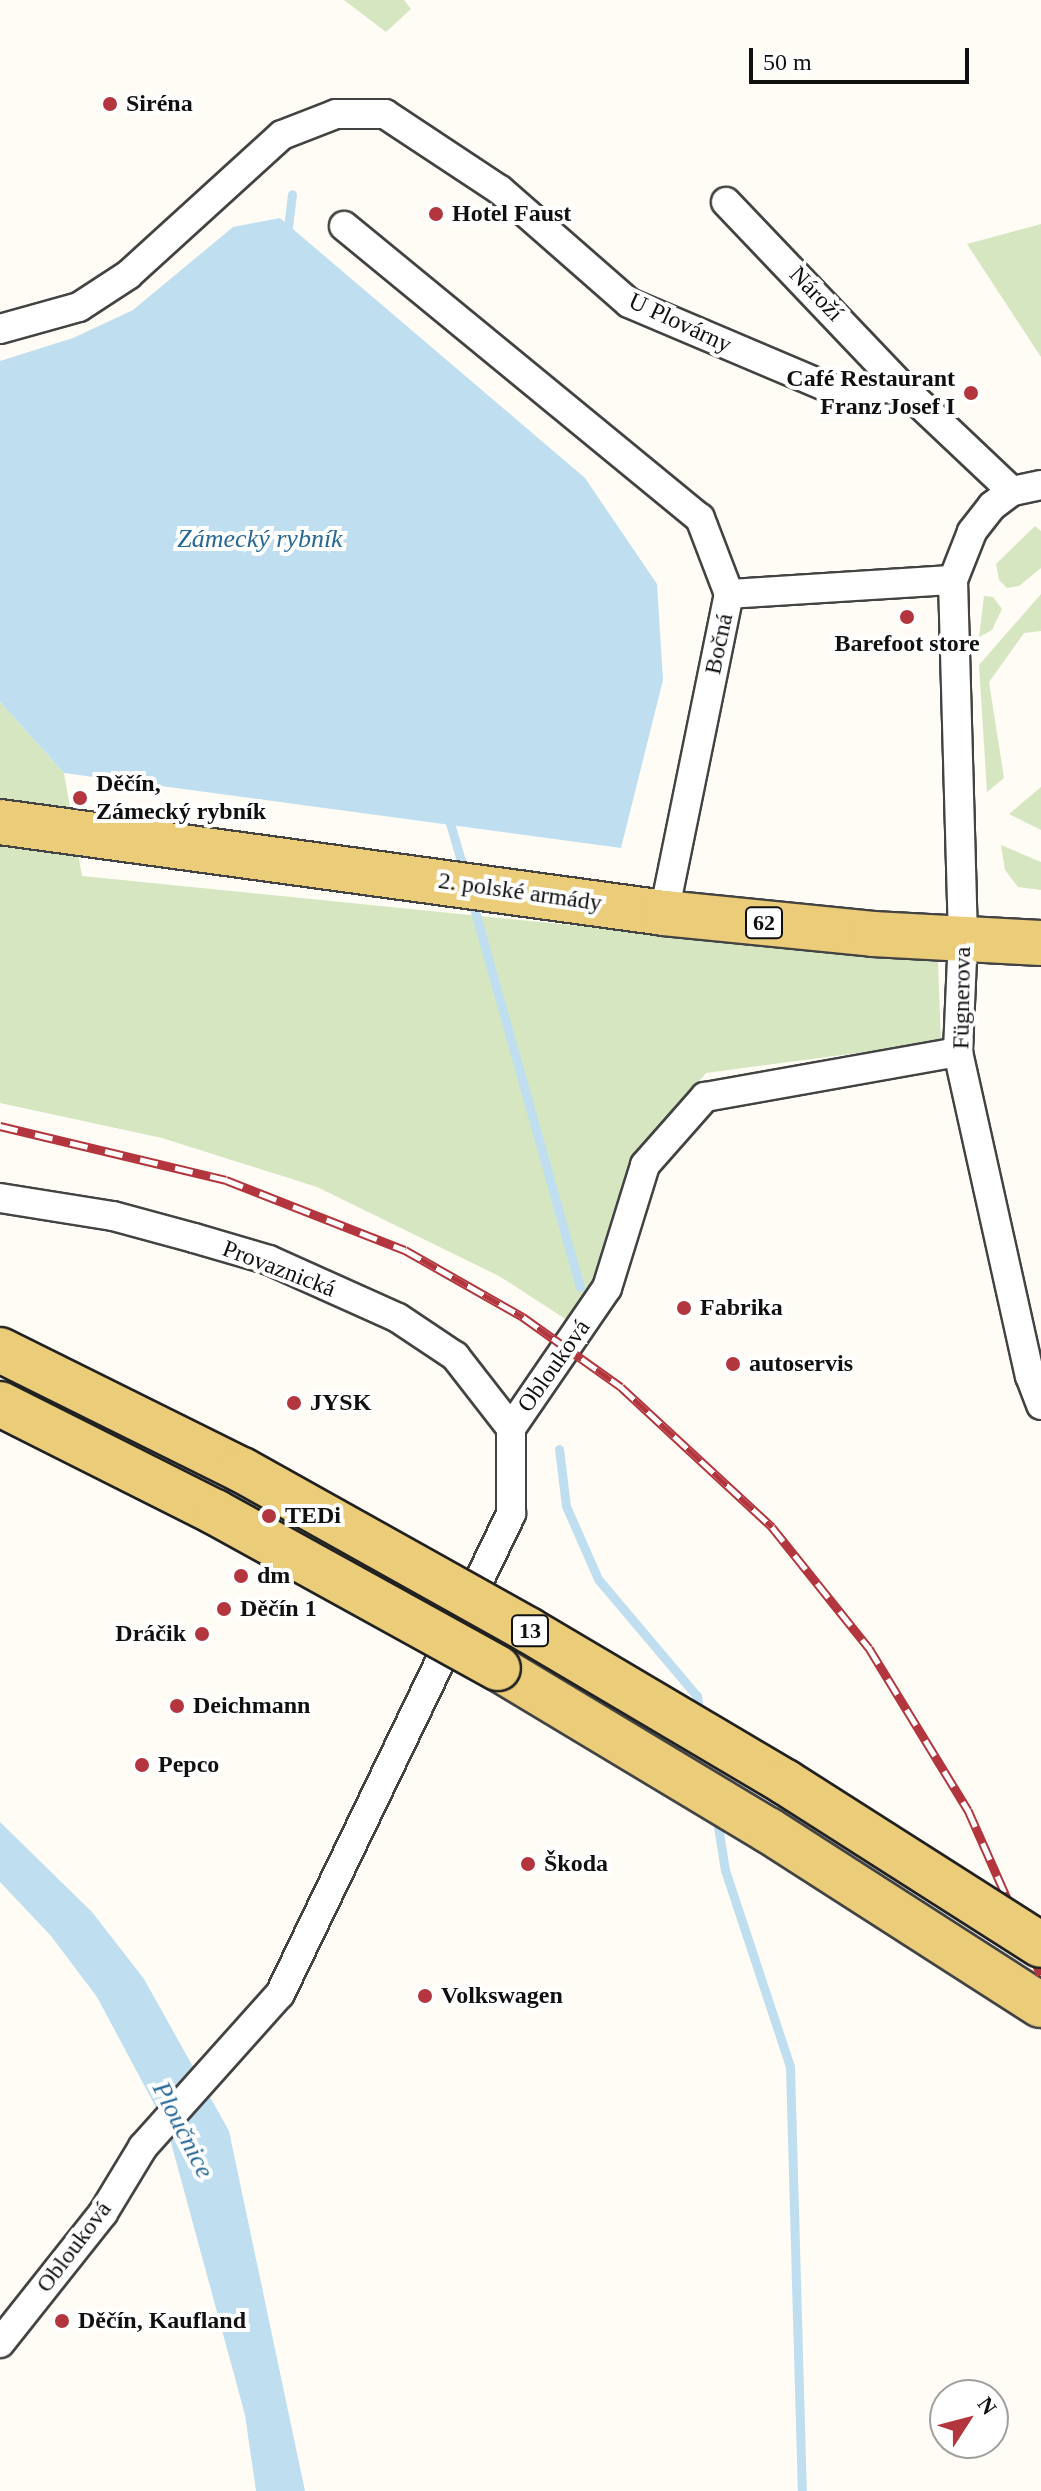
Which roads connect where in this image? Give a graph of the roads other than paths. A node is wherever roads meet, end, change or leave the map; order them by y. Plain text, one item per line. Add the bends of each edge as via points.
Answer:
1 (726, 202) dead end
2 (344, 226) dead end
3 (0, 329) edge
4 (903, 388) junction
5 (1041, 485) edge
6 (1012, 491) junction
7 (953, 580) junction
8 (729, 594) junction
9 (0, 822) edge
10 (664, 913) junction
11 (963, 936) junction
12 (1041, 943) edge
13 (958, 1052) junction
14 (0, 1198) edge
15 (0, 1350) edge
16 (1036, 1376) edge
17 (0, 1404) edge
18 (1041, 1405) edge
19 (511, 1428) junction
20 (1041, 1945) edge
21 (1041, 2005) edge
22 (0, 2343) edge

1 - 4 street, Nároží
2 - 8 street via 700,518
3 - 4 street, U Plovárny via 79,307 128,275 282,135 336,114 385,114 500,190 629,303 832,389
4 - 6 street
5 - 6 street
6 - 7 street via 972,532
7 - 8 street, Bočná
7 - 11 street, Fügnerova
8 - 10 street, Bočná
9 - 10 main road, 2. polské armády / 62
10 - 11 main road, 2. polské armády / 62 via 873,934
11 - 12 main road, 2. polské armády / 62
11 - 13 street, Fügnerova
13 - 16 street, Fügnerova
13 - 19 street, Oblouková via 705,1097 645,1165 607,1288
14 - 19 street, Provaznická via 113,1216 269,1260 398,1318 455,1356
15 - 20 main road, 13, bridge via 242,1470 514,1623 785,1782
16 - 18 street, Fügnerova
17 - 21 main road, 13, bridge via 215,1512 498,1668 768,1830
19 - 22 street, Oblouková via 511,1514 280,1994 143,2147 103,2213

